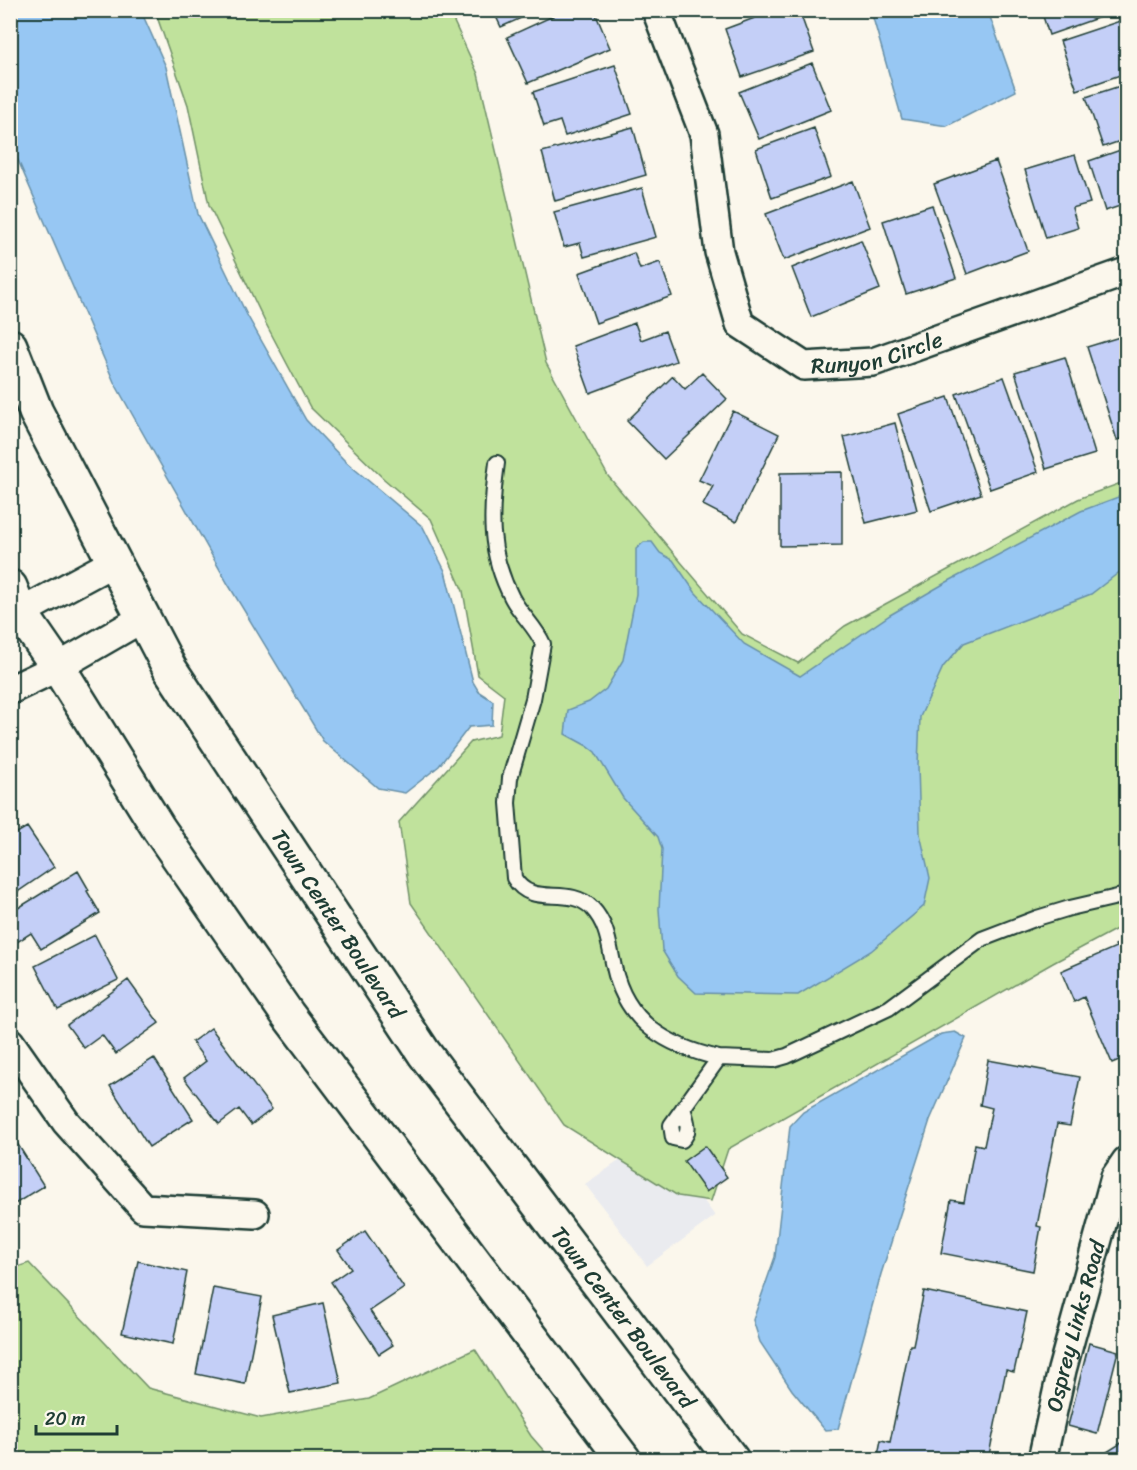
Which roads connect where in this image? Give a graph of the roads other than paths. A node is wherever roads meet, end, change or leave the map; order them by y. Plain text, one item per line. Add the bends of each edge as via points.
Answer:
1 (656, 10) edge
2 (1126, 272) edge
3 (10, 346) edge
4 (497, 463) dead end
5 (114, 562) junction
6 (14, 606) edge
7 (143, 618) junction
8 (58, 667) junction
9 (10, 690) edge
10 (1126, 895) edge
11 (10, 1042) edge
12 (718, 1058) junction
13 (683, 1108) dead end
14 (1126, 1161) edge
15 (255, 1214) dead end
16 (624, 1460) edge
17 (732, 1460) edge
18 (1042, 1460) edge

1 - 2 street, Runyon Circle via 704,134 719,252 740,324 804,366 873,362
3 - 5 main road, Town Center Boulevard via 36,412
4 - 12 lane via 491,518 493,548 513,600 543,644 533,699 510,778 514,878 530,894 572,897 590,906 602,920 621,993 636,1015 661,1036 688,1051
5 - 6 street
5 - 7 main road, Town Center Boulevard
6 - 8 main road
7 - 8 street
7 - 17 main road, Town Center Boulevard via 170,669 424,1053
8 - 9 street
8 - 16 main road via 159,829 288,1015
10 - 12 lane via 1038,918 982,939 889,1008 787,1056 773,1060
11 - 15 street via 66,1122 143,1209
12 - 13 lane
14 - 18 street, Osprey Links Road via 1115,1177 1062,1370

